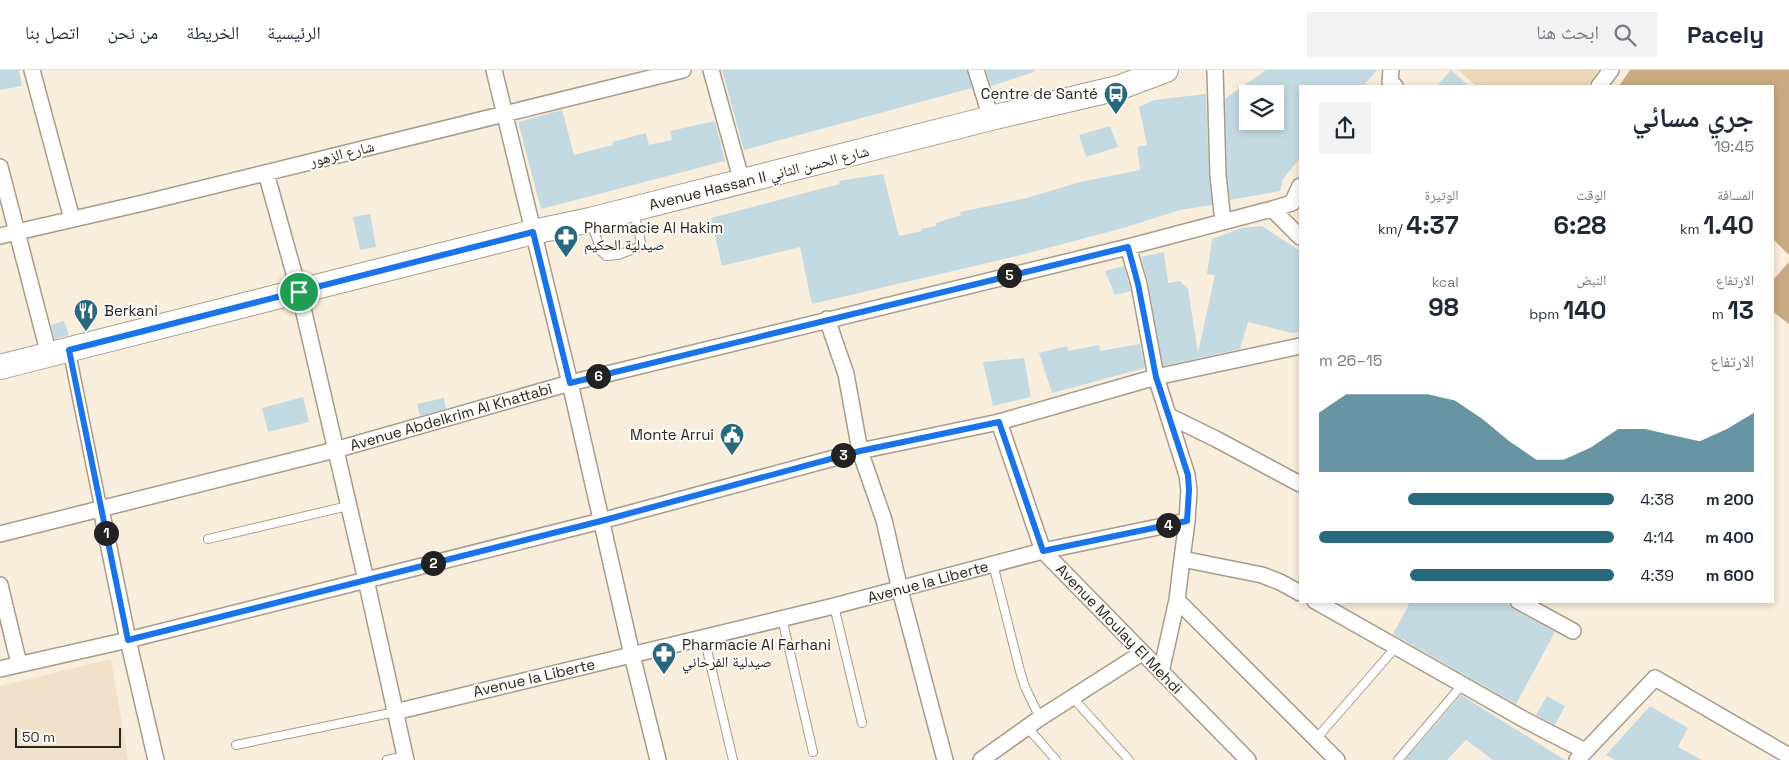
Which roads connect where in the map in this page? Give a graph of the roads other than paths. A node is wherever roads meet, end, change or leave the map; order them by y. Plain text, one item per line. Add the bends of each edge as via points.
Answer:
1 (494, 70) edge
2 (683, 70) edge
3 (711, 70) edge
4 (976, 70) edge
5 (1166, 70) edge
6 (1215, 70) edge
7 (1611, 70) edge
8 (35, 71) edge
9 (1600, 85) edge
10 (504, 114) junction
11 (991, 118) junction
12 (0, 167) edge
13 (266, 173) junction
14 (742, 182) junction
15 (1299, 188) edge
16 (634, 209) junction
17 (1272, 209) junction
18 (72, 219) junction
19 (590, 220) junction
20 (1223, 222) junction
21 (17, 232) junction
22 (533, 232) junction
23 (1299, 235) edge
24 (0, 236) edge
25 (1128, 247) junction
26 (299, 292) junction
27 (827, 320) junction
28 (1298, 349) edge
29 (59, 352) junction
30 (0, 367) edge
31 (1156, 377) junction
32 (570, 383) junction
33 (1168, 416) junction
34 (999, 422) junction
35 (335, 450) junction
36 (860, 451) junction
37 (1299, 483) edge
38 (348, 506) junction
39 (101, 509) junction
40 (601, 521) junction
41 (1187, 521) junction
42 (0, 534) edge
43 (208, 539) dead end
44 (1043, 551) junction
45 (1182, 558) junction
46 (993, 564) junction
47 (366, 580) junction
48 (0, 585) edge
49 (900, 590) junction
50 (1299, 592) edge
51 (1177, 600) junction
52 (1318, 603) edge
53 (1522, 603) edge
54 (834, 606) junction
55 (782, 618) junction
56 (4, 624) edge
57 (1574, 631) dead end
58 (704, 637) junction
59 (128, 640) junction
60 (1396, 647) junction
61 (1142, 653) junction
62 (632, 655) junction
63 (19, 664) junction
64 (0, 669) edge
65 (1161, 672) junction
66 (1462, 686) junction
67 (1072, 698) junction
68 (394, 712) junction
69 (1040, 718) junction
70 (862, 723) dead end
71 (1027, 727) junction
72 (1316, 740) junction
73 (236, 745) dead end
74 (813, 752) dead end
75 (1581, 756) edge
76 (1789, 756) edge
77 (406, 758) edge
78 (156, 760) edge
79 (387, 760) edge
80 (658, 760) edge
81 (733, 760) edge
82 (944, 760) edge
83 (981, 760) edge
84 (1056, 760) edge
85 (1129, 760) edge
86 (1248, 760) edge
87 (1337, 760) edge
88 (1398, 760) edge

1 - 10 street
2 - 10 street, شارع الزهور
3 - 14 street
4 - 11 street
5 - 11 main road, Avenue Hassan II شارع الحسن الثاني via 1118,88
6 - 20 street via 1218,175
7 - 9 street
8 - 18 street
10 - 13 street, شارع الزهور
10 - 22 street
11 - 14 main road, Avenue Hassan II شارع الحسن الثاني
12 - 21 street
13 - 18 street, شارع الزهور
13 - 26 street
14 - 16 main road, Avenue Hassan II شارع الحسن الثاني
15 - 17 street, Avenue Abdelkrim Al Khattabi via 1292,203
16 - 19 main road, Avenue Hassan II شارع الحسن الثاني
16 - 19 lane via 641,242 639,247 618,255 606,256 601,251
17 - 20 street, Avenue Abdelkrim Al Khattabi
17 - 23 street
18 - 21 street, شارع الزهور
19 - 22 main road, Avenue Hassan II شارع الحسن الثاني
20 - 25 street, Avenue Abdelkrim Al Khattabi
21 - 24 street, شارع الزهور
21 - 29 street
22 - 26 main road, Avenue Hassan II شارع الحسن الثاني
22 - 32 street
25 - 27 street, Avenue Abdelkrim Al Khattabi
25 - 31 street
26 - 29 main road, Avenue Hassan II شارع الحسن الثاني
26 - 35 street
27 - 32 street, Avenue Abdelkrim Al Khattabi
27 - 36 street via 846,374
28 - 31 street
29 - 30 main road, Avenue Hassan II شارع الحسن الثاني
29 - 39 street
31 - 33 street
31 - 34 street
32 - 35 street, Avenue Abdelkrim Al Khattabi
32 - 40 street
33 - 37 street
33 - 41 street via 1188,475
34 - 36 street
34 - 44 street, Avenue Moulay El Mehdi
35 - 38 street
35 - 39 street, Avenue Abdelkrim Al Khattabi
36 - 40 street
36 - 49 street via 884,520
38 - 43 lane
38 - 47 street
39 - 42 street, Avenue Abdelkrim Al Khattabi
39 - 59 street
40 - 47 street
40 - 62 street
41 - 44 street, Avenue la Liberte
41 - 45 street
44 - 46 street, Avenue la Liberte
44 - 61 street, Avenue Moulay El Mehdi
45 - 50 street via 1262,575
45 - 51 street
46 - 49 street, Avenue la Liberte
46 - 69 lane via 1020,671
47 - 59 street
47 - 68 street
48 - 56 street
49 - 54 street, Avenue la Liberte
49 - 82 street
51 - 65 street
51 - 72 street
52 - 60 street
53 - 57 street
54 - 55 street, Avenue la Liberte
54 - 70 lane
55 - 58 street, Avenue la Liberte
55 - 74 lane
56 - 63 street
58 - 62 street, Avenue la Liberte
58 - 81 lane
59 - 63 street
59 - 78 street
60 - 66 street
60 - 72 lane
61 - 65 street, Avenue Moulay El Mehdi
61 - 67 street
62 - 68 street, Avenue la Liberte
62 - 80 street
63 - 64 street
65 - 86 street, Avenue Moulay El Mehdi
66 - 75 street
66 - 88 lane
67 - 69 street
67 - 85 lane
68 - 73 lane
68 - 77 street
69 - 71 street
71 - 83 street
71 - 84 lane
72 - 87 street
75 - 76 street via 1655,678
77 - 79 lane

